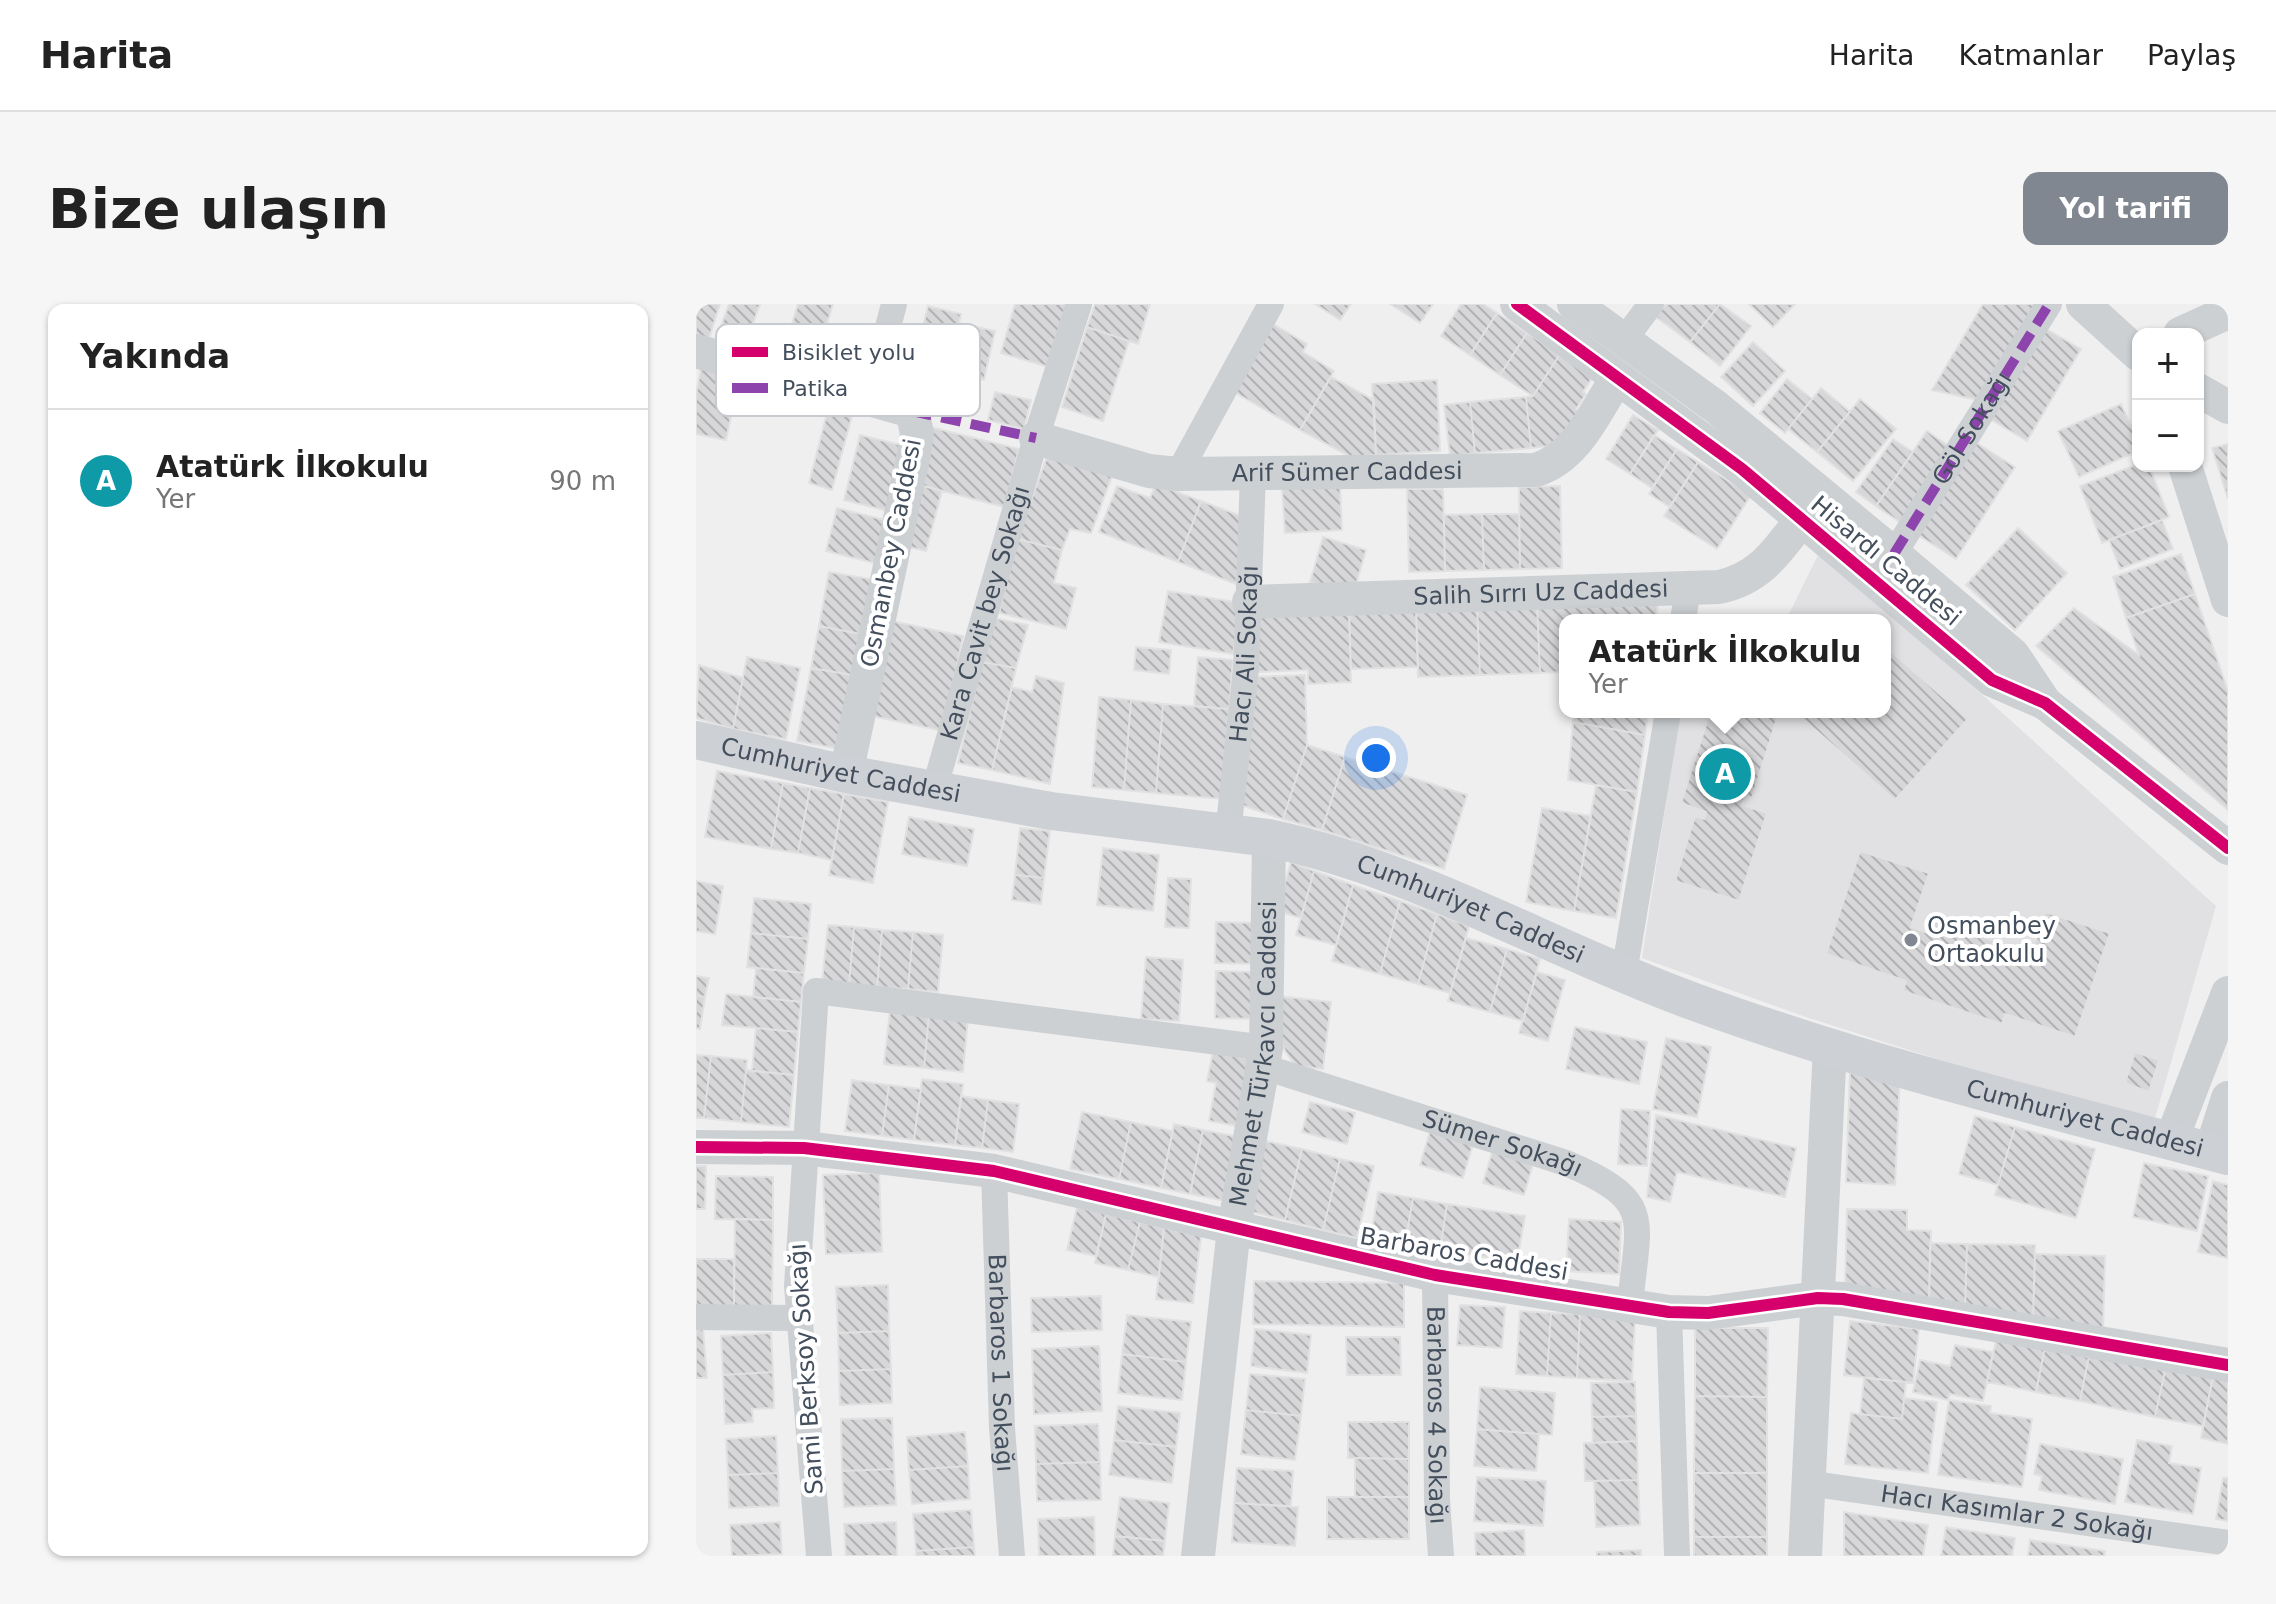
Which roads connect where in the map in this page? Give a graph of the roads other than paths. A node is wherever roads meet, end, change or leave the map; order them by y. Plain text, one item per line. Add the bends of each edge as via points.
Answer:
1 (894, 304) edge
2 (1079, 304) edge
3 (1271, 304) edge
4 (1517, 304) edge
5 (1574, 304) edge
6 (1651, 304) edge
7 (2049, 304) edge
8 (2083, 304) edge
9 (2228, 312) edge
10 (889, 324) edge
11 (2193, 328) edge
12 (1624, 340) junction
13 (2132, 349) edge
14 (696, 351) edge
15 (716, 357) edge
16 (1617, 378) junction
17 (2204, 393) edge
18 (2228, 407) edge
19 (913, 416) edge
20 (1036, 438) junction
21 (2187, 472) edge
22 (1178, 474) junction
23 (1253, 474) junction
24 (1802, 519) junction
25 (1894, 554) junction
26 (2228, 600) edge
27 (1249, 602) junction
28 (1686, 605) edge
29 (2045, 703) junction
30 (1667, 718) edge
31 (696, 740) edge
32 (846, 774) junction
33 (934, 790) junction
34 (1228, 833) junction
35 (1269, 838) junction
36 (2228, 848) edge
37 (1624, 973) junction
38 (816, 991) joint
39 (2228, 993) edge
40 (1830, 1047) junction
41 (1265, 1058) junction
42 (2228, 1098) edge
43 (2171, 1141) junction
44 (696, 1147) edge
45 (804, 1148) junction
46 (2219, 1154) edge
47 (994, 1171) junction
48 (1234, 1228) junction
49 (1435, 1275) junction
50 (1818, 1298) junction
51 (1630, 1305) junction
52 (1669, 1312) junction
53 (696, 1317) edge
54 (799, 1318) junction
55 (2228, 1365) edge
56 (1807, 1483) junction
57 (2228, 1543) edge
58 (819, 1556) edge
59 (1012, 1556) edge
60 (1198, 1556) edge
61 (1441, 1556) edge
62 (1677, 1556) edge
63 (1805, 1556) edge

1 - 10 street
2 - 20 street, Kara Cavit bey Sokağı
3 - 22 street
4 - 16 street, Hisardı Caddesi
5 - 12 street, Hisardı Caddesi
6 - 12 street
7 - 25 street, Göl Sokağı
8 - 13 street
9 - 11 street
12 - 25 street, Hisardı Caddesi via 1716,407
14 - 15 street, Osmanbey Caddesi
16 - 23 street, Arif Sümer Caddesi via 1571,448 1536,470
16 - 24 street, Hisardı Caddesi
17 - 18 street
19 - 32 street, Osmanbey Caddesi via 917,433
20 - 22 street, Arif Sümer Caddesi via 1149,471
20 - 33 street, Kara Cavit bey Sokağı
21 - 26 street
22 - 23 street, Arif Sümer Caddesi
23 - 27 street, Hacı Ali Sokağı
24 - 28 street, Salih Sırrı Uz Caddesi via 1753,576
24 - 29 street, Hisardı Caddesi via 1992,680
25 - 29 street, Hisardı Caddesi via 2013,655
27 - 28 street, Salih Sırrı Uz Caddesi
27 - 34 street, Hacı Ali Sokağı
29 - 36 street, Hisardı Caddesi
30 - 37 street
31 - 32 main road, Cumhuriyet Caddesi
32 - 33 main road, Cumhuriyet Caddesi
33 - 34 main road, Cumhuriyet Caddesi
34 - 35 main road, Cumhuriyet Caddesi
35 - 37 main road, Cumhuriyet Caddesi via 1305,845 1393,878
35 - 41 street, Mehmet Türkavcı Caddesi
37 - 40 main road, Cumhuriyet Caddesi
38 - 41 street, Sümer Sokağı
38 - 45 street, Sami Berksoy Sokağı
39 - 43 street
40 - 43 main road, Cumhuriyet Caddesi
40 - 50 street
41 - 48 street, Mehmet Türkavcı Caddesi
41 - 51 street, Sümer Sokağı via 1607,1180 1634,1207
42 - 46 street
43 - 46 main road, Cumhuriyet Caddesi
44 - 45 street, Barbaros Caddesi
45 - 47 street, Barbaros Caddesi
45 - 54 street, Sami Berksoy Sokağı via 797,1240
47 - 48 street, Barbaros Caddesi
47 - 59 street, Barbaros 1 Sokağı via 1002,1428
48 - 49 street, Barbaros Caddesi
48 - 60 street, Mehmet Türkavcı Caddesi
49 - 51 street, Barbaros Caddesi
49 - 61 street, Barbaros 4 Sokağı
50 - 52 street, Barbaros Caddesi via 1740,1310
50 - 55 street, Barbaros Caddesi
50 - 56 street
51 - 52 street, Barbaros Caddesi
52 - 62 street
53 - 54 street
54 - 58 street, Sami Berksoy Sokağı
56 - 57 street, Hacı Kasımlar 2 Sokağı
56 - 63 street

